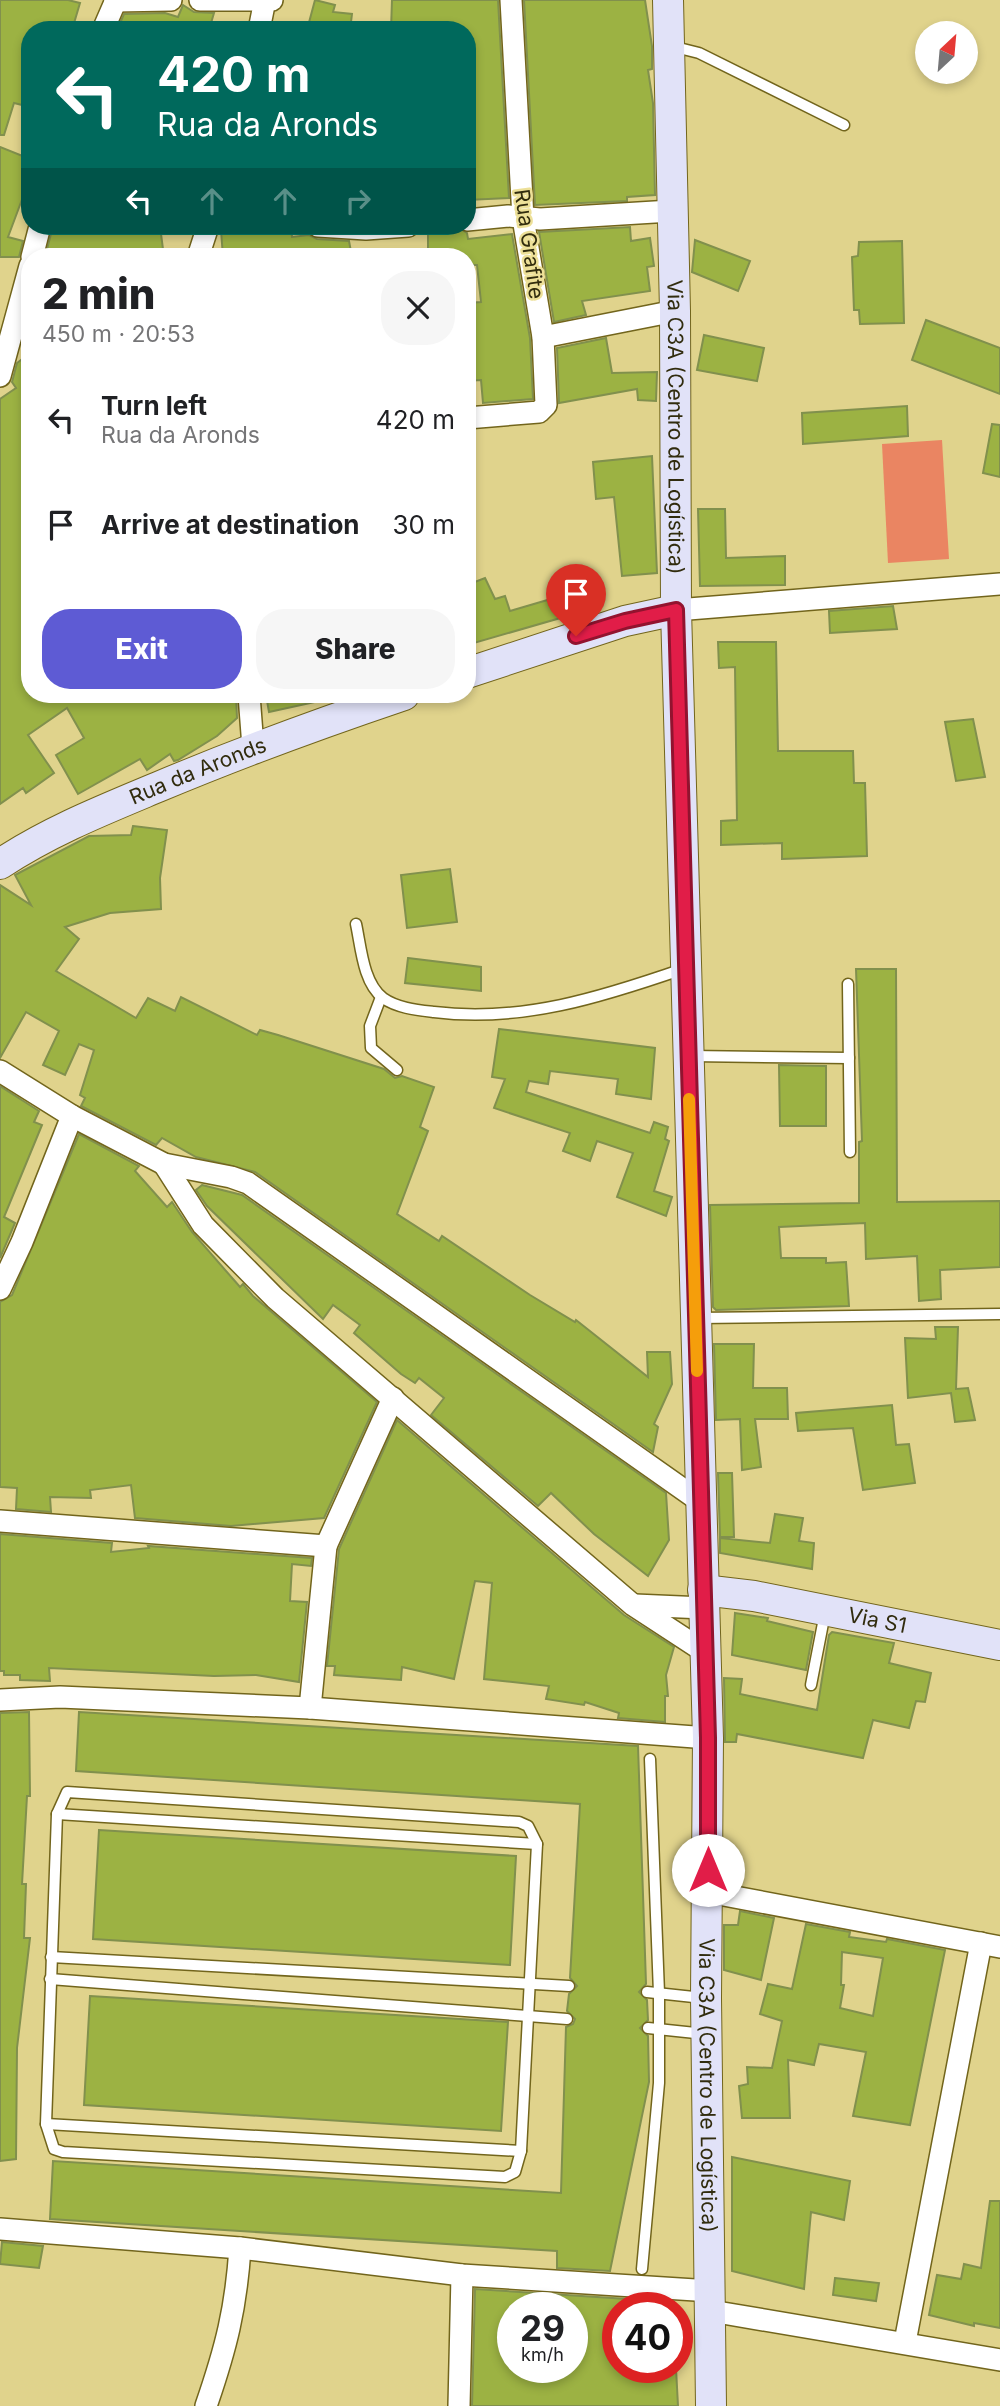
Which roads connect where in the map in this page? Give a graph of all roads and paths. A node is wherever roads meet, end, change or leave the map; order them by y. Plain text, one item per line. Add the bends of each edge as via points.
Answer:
1 (171, 0) edge
2 (201, 0) edge
3 (265, 0) edge
4 (272, 0) edge
5 (510, 0) edge
6 (668, 0) edge
7 (115, 1) edge
8 (107, 21) edge
9 (261, 21) edge
10 (668, 46) junction
11 (844, 125) dead end
12 (671, 212) junction
13 (523, 218) junction
14 (476, 220) edge
15 (675, 310) junction
16 (21, 316) edge
17 (543, 337) junction
18 (1, 367) edge
19 (476, 417) edge
20 (1000, 584) edge
21 (676, 610) junction
22 (476, 670) edge
23 (250, 703) edge
24 (381, 703) edge
25 (253, 747) junction
26 (0, 864) edge
27 (356, 924) dead end
28 (686, 968) junction
29 (848, 984) dead end
30 (381, 997) junction
31 (688, 1056) junction
32 (849, 1058) junction
33 (397, 1070) dead end
34 (0, 1072) edge
35 (72, 1116) junction
36 (850, 1152) dead end
37 (164, 1164) junction
38 (0, 1289) edge
39 (1000, 1314) edge
40 (696, 1318) junction
41 (393, 1398) junction
42 (701, 1502) junction
43 (0, 1521) edge
44 (326, 1546) junction
45 (704, 1599) junction
46 (633, 1605) junction
47 (826, 1611) junction
48 (1000, 1645) edge
49 (705, 1652) junction
50 (811, 1685) dead end
51 (0, 1700) edge
52 (310, 1707) junction
53 (708, 1738) junction
54 (649, 1759) dead end
55 (57, 1814) junction
56 (537, 1844) junction
57 (708, 1892) junction
58 (991, 1945) edge
59 (51, 1957) junction
60 (50, 1979) junction
61 (530, 1983) junction
62 (569, 1986) dead end
63 (647, 1992) dead end
64 (659, 1993) junction
65 (706, 1998) junction
66 (529, 2016) junction
67 (567, 2019) dead end
68 (653, 2029) junction
69 (707, 2034) junction
70 (46, 2124) junction
71 (521, 2151) junction
72 (0, 2230) edge
73 (240, 2248) junction
74 (642, 2269) dead end
75 (462, 2276) junction
76 (711, 2301) junction
77 (905, 2342) junction
78 (1000, 2360) edge
79 (206, 2406) edge
80 (459, 2406) edge
81 (711, 2406) edge

1 - 7 street
2 - 3 street
3 - 4 street
3 - 9 street
5 - 13 street, Rua Grafite
6 - 10 street, Via C3A (Centro de Logística)
7 - 8 street
10 - 11 lane via 699,53
10 - 12 street, Via C3A (Centro de Logística)
12 - 13 street
12 - 15 street, Via C3A (Centro de Logística)
13 - 14 street
13 - 17 street, Rua Grafite
15 - 17 street
15 - 21 street, Via C3A (Centro de Logística)
16 - 18 street
17 - 19 street, Rua Grafite via 544,410
20 - 21 street
21 - 22 street via 625,621
21 - 28 street, Via C3A (Centro de Logística)
23 - 25 street
24 - 25 street, Rua da Aronds
25 - 26 street, Rua da Aronds via 41,837
27 - 30 lane via 368,975
28 - 30 lane via 602,997 515,1014 464,1016 411,1009
28 - 31 street, Via C3A (Centro de Logística)
29 - 32 lane
30 - 33 lane via 370,1026 371,1048
31 - 32 lane
31 - 40 street, Via C3A (Centro de Logística)
32 - 36 lane
34 - 35 street
35 - 37 street
35 - 38 street
37 - 41 street via 203,1226 261,1284
37 - 42 street via 248,1184
39 - 40 lane
40 - 42 street, Via C3A (Centro de Logística)
41 - 44 street
41 - 46 street
42 - 45 street, Via C3A (Centro de Logística)
43 - 44 street
44 - 52 street
45 - 46 street
45 - 47 street, Via S1 via 754,1596
45 - 49 street, Via C3A (Centro de Logística)
46 - 49 street
47 - 48 street, Via S1
47 - 50 lane
49 - 53 street, Via C3A (Centro de Logística)
51 - 52 street via 60,1697
52 - 53 street
53 - 57 street, Via C3A (Centro de Logística)
54 - 64 lane
55 - 56 lane
55 - 56 lane via 64,1795 70,1792 519,1822 528,1826
55 - 59 lane
56 - 61 lane
57 - 58 street
57 - 65 street, Via C3A (Centro de Logística)
58 - 77 street
59 - 60 lane
59 - 61 lane
60 - 66 lane
60 - 70 lane
61 - 62 lane
61 - 66 lane
63 - 64 lane
64 - 65 lane
64 - 68 lane
65 - 69 street, Via C3A (Centro de Logística)
66 - 67 lane
66 - 71 lane
68 - 69 lane
68 - 74 lane via 659,2083
69 - 76 street, Via C3A (Centro de Logística)
70 - 71 lane
70 - 71 lane via 54,2149 76,2153 505,2177 514,2172
72 - 73 street
73 - 75 street
73 - 79 street via 236,2305
75 - 76 street
75 - 80 street
76 - 77 street
76 - 81 street, Via C3A (Centro de Logística)
77 - 78 street

